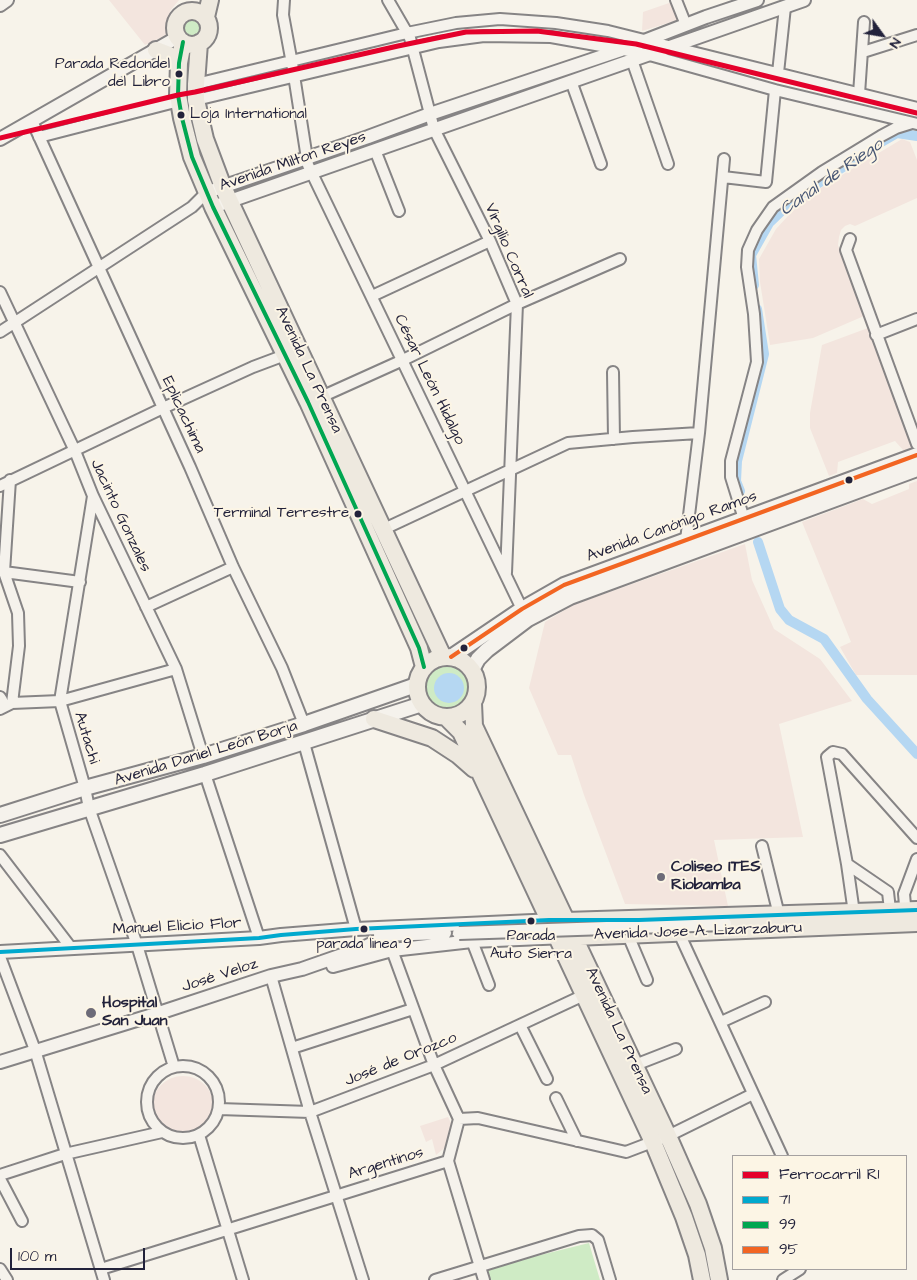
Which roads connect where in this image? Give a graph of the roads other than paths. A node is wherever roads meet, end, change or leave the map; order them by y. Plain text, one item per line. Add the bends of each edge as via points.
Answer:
1 (8, 0) edge
2 (210, 0) edge
3 (284, 0) edge
4 (388, 0) edge
5 (676, 0) edge
6 (757, 0) edge
7 (804, 0) edge
8 (0, 6) edge
9 (189, 6) edge
10 (785, 7) junction
11 (206, 17) junction
12 (864, 22) dead end
13 (686, 25) junction
14 (917, 35) edge
15 (408, 36) junction
16 (646, 40) junction
17 (187, 41) junction
18 (669, 46) junction
19 (413, 49) junction
20 (156, 50) junction
21 (621, 50) junction
22 (863, 52) junction
23 (646, 54) junction
24 (632, 60) junction
25 (291, 61) junction
26 (179, 63) junction
27 (778, 73) junction
28 (294, 76) junction
29 (571, 81) junction
30 (775, 90) junction
31 (196, 92) junction
32 (859, 94) junction
33 (179, 101) junction
34 (917, 108) edge
35 (430, 114) junction
36 (32, 120) junction
37 (915, 123) edge
38 (434, 128) junction
39 (39, 137) junction
40 (0, 139) edge
41 (376, 150) junction
42 (724, 159) dead end
43 (601, 164) dead end
44 (668, 164) dead end
45 (309, 165) junction
46 (722, 177) junction
47 (222, 186) junction
48 (210, 200) junction
49 (229, 202) junction
50 (192, 207) junction
51 (398, 211) dead end
52 (850, 239) dead end
53 (490, 241) junction
54 (620, 259) dead end
55 (98, 267) junction
56 (0, 292) edge
57 (372, 296) junction
58 (517, 304) junction
59 (917, 319) edge
60 (14, 322) junction
61 (0, 332) edge
62 (876, 335) junction
63 (285, 355) junction
64 (403, 360) junction
65 (613, 372) dead end
66 (321, 397) junction
67 (163, 408) junction
68 (699, 433) junction
69 (614, 438) junction
70 (917, 444) edge
71 (74, 451) junction
72 (917, 455) edge
73 (510, 468) junction
74 (917, 469) edge
75 (10, 480) junction
76 (0, 486) edge
77 (466, 490) junction
78 (93, 496) junction
79 (744, 519) junction
80 (384, 529) junction
81 (686, 540) junction
82 (233, 567) junction
83 (2, 569) edge
84 (506, 577) junction
85 (80, 582) junction
86 (146, 608) junction
87 (522, 608) junction
88 (447, 657) junction
89 (424, 667) junction
90 (176, 669) junction
91 (472, 670) junction
92 (416, 685) junction
93 (0, 697) edge
94 (60, 701) junction
95 (473, 703) junction
96 (422, 704) junction
97 (5, 706) edge
98 (448, 718) junction
99 (374, 719) junction
100 (304, 724) junction
101 (304, 743) junction
102 (203, 756) junction
103 (205, 774) junction
104 (481, 775) junction
105 (85, 788) junction
106 (89, 808) junction
107 (0, 815) edge
108 (0, 835) edge
109 (917, 838) edge
110 (762, 846) dead end
111 (0, 854) edge
112 (917, 859) edge
113 (847, 864) junction
114 (854, 913) junction
115 (907, 916) edge
116 (557, 920) junction
117 (771, 920) junction
118 (356, 929) junction
119 (679, 933) junction
120 (280, 935) junction
121 (628, 935) junction
122 (388, 936) junction
123 (606, 936) junction
124 (574, 937) junction
125 (259, 938) junction
126 (557, 938) junction
127 (472, 941) junction
128 (137, 945) junction
129 (72, 949) junction
130 (392, 950) junction
131 (0, 952) edge
132 (0, 957) edge
133 (302, 969) junction
134 (270, 976) junction
135 (593, 979) junction
136 (647, 980) dead end
137 (489, 985) dead end
138 (584, 995) junction
139 (765, 1002) dead end
140 (413, 1009) junction
141 (159, 1013) junction
142 (721, 1022) junction
143 (520, 1025) junction
144 (292, 1048) junction
145 (676, 1049) dead end
146 (35, 1050) junction
147 (0, 1062) edge
148 (434, 1065) junction
149 (635, 1065) junction
150 (174, 1067) junction
151 (547, 1079) dead end
152 (753, 1094) junction
153 (556, 1098) dead end
154 (219, 1108) junction
155 (310, 1112) junction
156 (459, 1119) junction
157 (162, 1132) junction
158 (199, 1135) junction
159 (661, 1139) junction
160 (577, 1141) junction
161 (65, 1154) junction
162 (782, 1155) edge
163 (448, 1161) junction
164 (0, 1175) edge
165 (0, 1179) edge
166 (336, 1196) junction
167 (22, 1221) dead end
168 (227, 1230) junction
169 (479, 1266) junction
170 (0, 1269) edge
171 (102, 1270) junction
172 (798, 1270) edge
173 (7, 1280) edge
174 (104, 1280) edge
175 (243, 1280) edge
176 (363, 1280) edge
177 (435, 1280) edge
178 (484, 1280) edge
179 (610, 1280) edge
180 (702, 1280) edge
181 (719, 1280) edge
182 (783, 1280) edge

1 - 8 street
2 - 11 main road
3 - 25 street, César León Hidalgo via 283,15
4 - 15 street, Virgilio Corral
5 - 13 street
6 - 13 street, Avenida Milton Reyes
7 - 10 street, Avenida Milton Reyes
9 - 11 main road
9 - 17 main road via 178,19 176,31
10 - 18 street, Avenida Milton Reyes
10 - 27 street
11 - 17 main road via 209,32 205,38
12 - 22 street
13 - 16 street, Avenida Milton Reyes
14 - 22 street
15 - 16 street via 456,23 500,19 556,23
15 - 19 street, Virgilio Corral
15 - 25 street
16 - 18 street
16 - 21 street, Avenida Milton Reyes
17 - 20 street
17 - 26 main road, Avenida La Prensa
17 - 31 main road, Avenida La Prensa
18 - 23 street, Avenida Milton Reyes
18 - 27 street
19 - 21 street via 439,42 494,36 551,37
19 - 28 street
19 - 35 street, Virgilio Corral
20 - 26 main road
20 - 36 street
21 - 23 street
21 - 35 street, Avenida Milton Reyes
22 - 32 street
23 - 24 street, Avenida Milton Reyes
23 - 30 street
24 - 29 street, Avenida Milton Reyes
24 - 44 street
25 - 28 street, César León Hidalgo
25 - 31 street
26 - 33 main road, Avenida La Prensa
27 - 32 street
28 - 31 street
28 - 45 street, César León Hidalgo
29 - 38 street, Avenida Milton Reyes
29 - 43 street
30 - 37 street
30 - 46 street via 766,182
31 - 47 main road, Avenida La Prensa via 205,139
32 - 34 street
33 - 39 street
33 - 48 main road, Avenida La Prensa via 192,157
35 - 38 street, Virgilio Corral
35 - 45 street, Avenida Milton Reyes via 368,137
36 - 39 street, Eplicachima
36 - 40 street
37 - 79 street via 888,132 822,172 773,207 748,250 757,362 731,461 731,477
38 - 41 street, Avenida Milton Reyes
38 - 53 street, Virgilio Corral
39 - 55 street, Eplicachima
41 - 45 street, Avenida Milton Reyes
41 - 51 street
42 - 46 street
45 - 47 street, Avenida Milton Reyes
45 - 49 street, Avenida Milton Reyes
45 - 57 street, César León Hidalgo
46 - 68 street
47 - 48 street, Avenida Milton Reyes
47 - 49 main road, Avenida La Prensa
48 - 49 street, Avenida Milton Reyes
48 - 50 street, Avenida Milton Reyes
48 - 50 street, Avenida Milton Reyes
48 - 63 main road, Avenida La Prensa
49 - 66 main road, Avenida La Prensa
50 - 55 street
52 - 62 street via 846,250
53 - 57 street
53 - 58 street, Virgilio Corral
54 - 58 street
55 - 60 street
55 - 67 street, Eplicachima
56 - 60 street, Jacinto Gonzales
57 - 64 street, César León Hidalgo
58 - 64 street
58 - 73 street, Virgilio Corral
59 - 62 street
60 - 61 street
60 - 71 street, Jacinto Gonzales
62 - 70 street
63 - 67 street
63 - 89 main road, Avenida La Prensa via 419,648
64 - 66 street
64 - 77 street, César León Hidalgo
65 - 69 street
66 - 80 main road, Avenida La Prensa
67 - 71 street
67 - 82 street, Eplicachima
68 - 69 street
68 - 81 street
69 - 73 street via 568,443
71 - 75 street
71 - 78 street, Jacinto Gonzales
72 - 79 main road, Avenida Canónigo Ramos
73 - 77 street
73 - 84 street, Virgilio Corral
74 - 91 main road, Avenida Canónigo Ramos via 570,596 528,620 487,650
75 - 76 street
75 - 83 street
77 - 80 street
77 - 84 street, César León Hidalgo
78 - 85 street, Autachi
78 - 86 street, Jacinto Gonzales
79 - 81 main road, Avenida Canónigo Ramos
80 - 88 main road, Avenida La Prensa
81 - 87 main road, Avenida Canónigo Ramos via 564,585
82 - 86 street
82 - 100 street, Eplicachima via 282,668
83 - 85 street
83 - 97 street via 18,613 19,646
84 - 87 street, César León Hidalgo
85 - 94 street, Autachi
86 - 90 street, Jacinto Gonzales
87 - 88 main road, Avenida Canónigo Ramos
88 - 89 main road via 433,660
88 - 91 main road via 466,663
89 - 92 main road
90 - 94 street
90 - 102 street, Jacinto Gonzales
91 - 95 main road via 477,686
92 - 96 main road
92 - 100 main road, Avenida Daniel León Borja
93 - 97 street
94 - 97 street
94 - 105 street, Autachi
95 - 98 main road via 462,714
95 - 116 main road, Avenida La Prensa via 474,726
96 - 98 main road via 428,712
96 - 99 main road, Avenida Daniel León Borja
98 - 104 main road, Avenida La Prensa via 460,732
99 - 101 main road, Avenida Daniel León Borja
99 - 104 main road via 432,738
100 - 102 main road, Avenida Daniel León Borja
101 - 103 main road, Avenida Daniel León Borja
101 - 118 street
102 - 105 main road, Avenida Daniel León Borja
103 - 106 main road, Avenida Daniel León Borja
103 - 125 street
104 - 116 main road, Avenida La Prensa
105 - 106 street, Autachi
105 - 107 main road, Avenida Daniel León Borja
106 - 108 main road, Avenida Daniel León Borja
106 - 128 street, Autachi
109 - 113 street via 842,754 833,752 827,757
110 - 117 street
111 - 129 street
112 - 115 street via 904,894
113 - 114 street
113 - 115 street via 888,892
114 - 115 main road, Avenida Jose A. Lizarzaburu
114 - 117 main road, Avenida Jose A. Lizarzaburu
115 - 117 main road, Avenida Jose A. Lizarzaburu
116 - 117 main road, Avenida Jose A. Lizarzaburu
116 - 118 street, Avenida Jose A. Lizarzaburu
116 - 124 main road, Avenida La Prensa
116 - 126 main road, Avenida La Prensa
117 - 119 main road, Avenida Jose A. Lizarzaburu
117 - 122 street, bridge
118 - 120 street, Manuel Elicio Flor
119 - 121 main road, Avenida Jose A. Lizarzaburu
119 - 142 street
120 - 122 street
120 - 125 street, Manuel Elicio Flor
121 - 123 main road, Avenida Jose A. Lizarzaburu
121 - 136 street
122 - 133 street, José Veloz
123 - 124 main road, Avenida Jose A. Lizarzaburu
123 - 135 main road via 599,941 591,958
124 - 126 street, Avenida Jose A. Lizarzaburu
124 - 135 main road, Avenida La Prensa
125 - 128 street, Manuel Elicio Flor
126 - 127 street, Avenida Jose A. Lizarzaburu
126 - 138 main road, Avenida La Prensa
127 - 130 street, Avenida Jose A. Lizarzaburu
127 - 137 street
128 - 129 street, Manuel Elicio Flor
128 - 141 street, Autachi
129 - 131 street, Manuel Elicio Flor
130 - 133 street, Avenida Jose A. Lizarzaburu via 314,971
130 - 140 street
132 - 146 street
133 - 134 street, José Veloz
134 - 141 street, José Veloz
134 - 144 street
135 - 149 main road, Avenida La Prensa
138 - 143 street, José de Orozco
138 - 159 main road, Avenida La Prensa
139 - 142 street
140 - 144 street
140 - 148 street
141 - 146 street, José Veloz
141 - 150 street, Autachi
142 - 152 street
143 - 148 street, José de Orozco
143 - 151 street
144 - 155 street
145 - 149 street
146 - 147 street, José Veloz
146 - 161 street
148 - 155 street, José de Orozco
148 - 156 street
149 - 159 main road, Avenida La Prensa
150 - 154 street via 197,1069 207,1076 214,1085
150 - 157 street via 161,1073 147,1097 153,1124
152 - 159 street
152 - 162 street
153 - 160 street
154 - 155 street, José de Orozco
154 - 158 street via 212,1124
155 - 166 street
156 - 160 street via 478,1118
156 - 163 street, Argentinos
157 - 158 street via 174,1138
157 - 161 street
158 - 168 street
159 - 160 street via 626,1152
159 - 180 main road, Avenida La Prensa
159 - 181 main road, Avenida La Prensa via 698,1204 713,1248
161 - 164 street
161 - 171 street
163 - 166 street, Argentinos
163 - 169 street
165 - 167 street
166 - 168 street, Argentinos
166 - 176 street
168 - 171 street, Argentinos
168 - 175 street
169 - 177 street
169 - 178 street
169 - 179 street via 592,1235 598,1240
170 - 173 street
171 - 174 street
172 - 182 street

